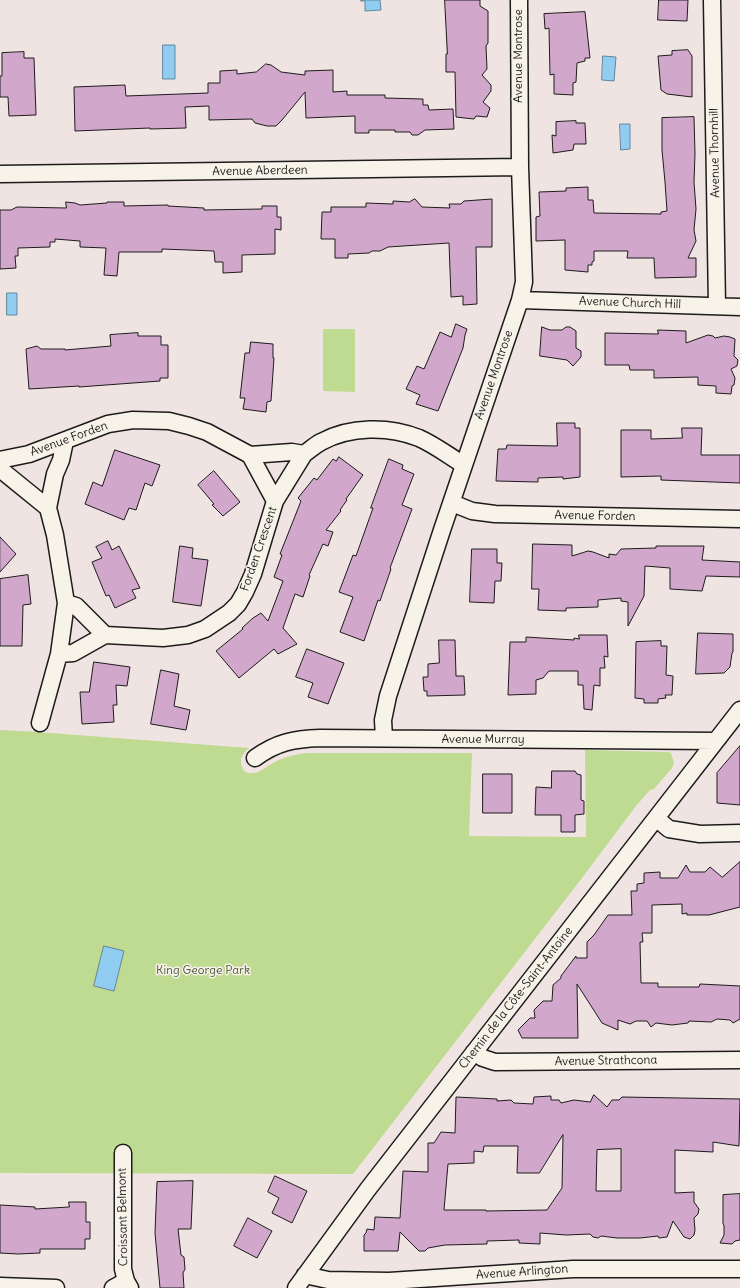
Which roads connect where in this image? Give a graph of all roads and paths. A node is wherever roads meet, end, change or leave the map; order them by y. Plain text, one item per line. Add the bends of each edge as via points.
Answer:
1 (519, 0) edge
2 (712, 0) edge
3 (520, 167) junction
4 (0, 174) edge
5 (520, 300) junction
6 (717, 306) junction
7 (740, 306) edge
8 (65, 441) junction
9 (304, 454) junction
10 (250, 455) junction
11 (0, 460) edge
12 (464, 465) junction
13 (0, 469) edge
14 (275, 501) junction
15 (452, 503) junction
16 (48, 508) junction
17 (740, 519) edge
18 (66, 602) junction
19 (105, 635) junction
20 (59, 654) junction
21 (740, 710) edge
22 (40, 723) dead end
23 (384, 738) junction
24 (716, 741) junction
25 (255, 758) dead end
26 (656, 819) junction
27 (740, 833) edge
28 (474, 1052) junction
29 (740, 1060) edge
30 (123, 1153) dead end
31 (740, 1269) edge
32 (300, 1282) edge
33 (0, 1286) edge
34 (123, 1286) edge
35 (56, 1288) edge

1 - 3 street, Avenue Montrose
2 - 6 street, Avenue Thornhill
3 - 4 street, Avenue Aberdeen
3 - 5 street, Avenue Montrose via 524,282
5 - 6 street, Avenue Church Hill
5 - 12 street, Avenue Montrose
6 - 7 street, Avenue Church Hill
8 - 10 street, Avenue Forden via 108,424 152,420 207,432
8 - 11 street, Avenue Forden via 29,454
8 - 16 street
9 - 10 street via 292,452
9 - 12 street via 322,442 346,433 390,430 419,438
9 - 14 street, Forden Crescent
10 - 14 street
12 - 15 street, Avenue Montrose
13 - 16 street
14 - 19 street, Forden Crescent via 253,574 242,598 229,612 205,629 188,635 163,638
15 - 17 street, Avenue Forden via 472,512 495,514
15 - 23 street, Avenue Montrose via 388,696 383,720
16 - 18 street
18 - 19 street via 76,606
18 - 20 street
19 - 20 street via 73,653
20 - 22 street
21 - 24 street, Chemin de la Côte-Saint-Antoine
23 - 24 street, Avenue Murray
23 - 25 street, Avenue Murray via 299,739 282,742
24 - 26 street, Chemin de la Côte-Saint-Antoine
26 - 27 street via 670,829 700,834
26 - 28 street, Chemin de la Côte-Saint-Antoine
28 - 29 street, Avenue Strathcona via 495,1062
28 - 32 street, Chemin de la Côte-Saint-Antoine
30 - 34 street, Croissant Belmont
31 - 32 street, Avenue Arlington via 573,1268 389,1282
33 - 35 street

